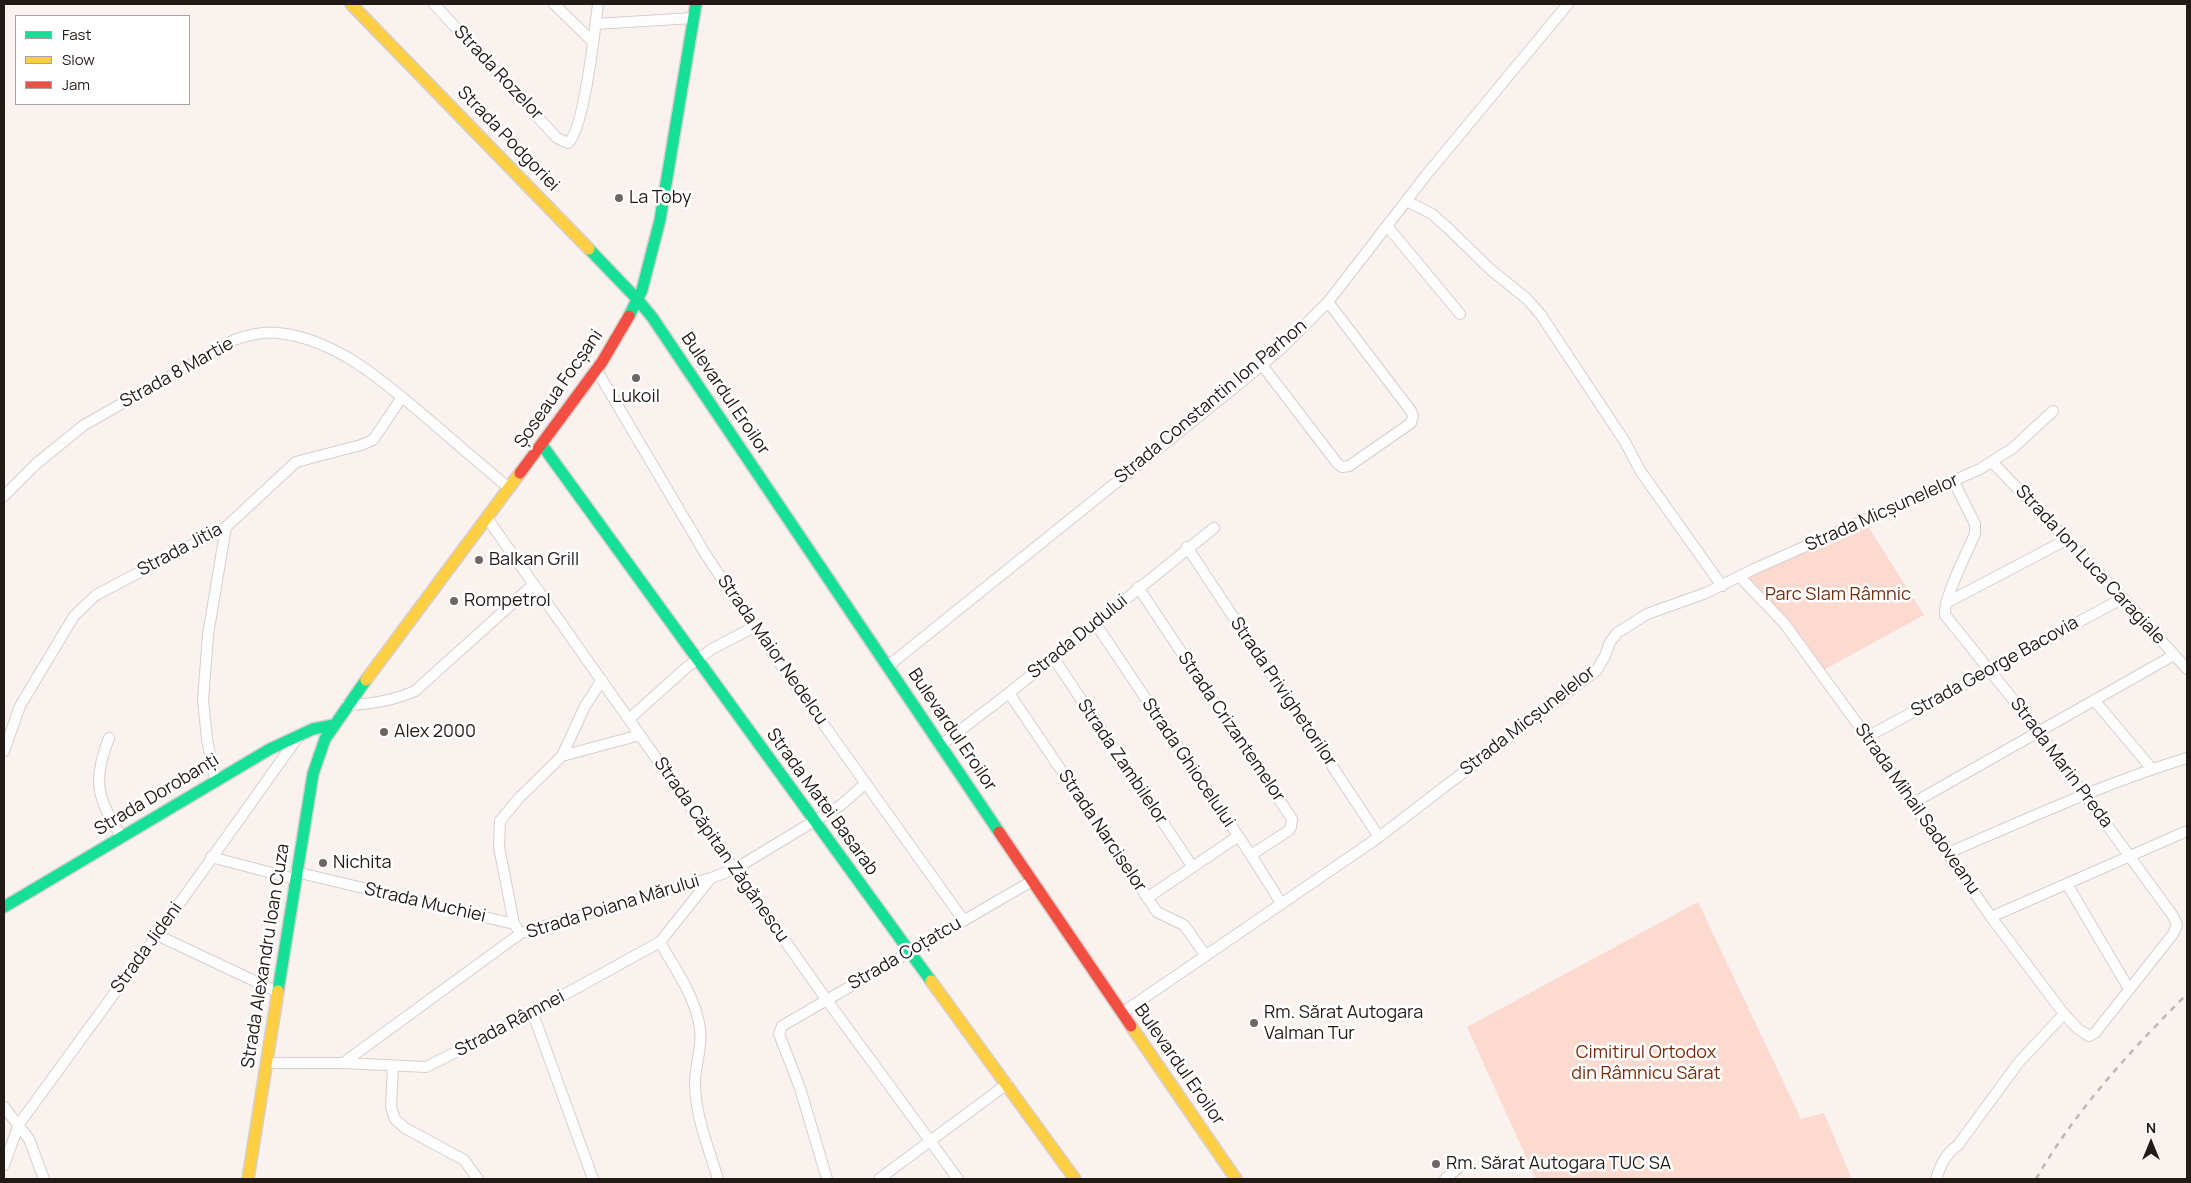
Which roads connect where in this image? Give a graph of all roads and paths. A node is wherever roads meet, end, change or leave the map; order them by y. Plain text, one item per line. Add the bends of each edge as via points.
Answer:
1 (351, 4) edge
2 (434, 4) edge
3 (554, 4) edge
4 (598, 4) edge
5 (696, 4) edge
6 (1568, 4) edge
7 (693, 18) junction
8 (595, 24) junction
9 (593, 42) junction
10 (1407, 201) junction
11 (1387, 226) junction
12 (638, 300) junction
13 (1328, 302) junction
14 (1460, 314) dead end
15 (1262, 365) junction
16 (596, 369) junction
17 (402, 397) junction
18 (2053, 412) dead end
19 (542, 445) junction
20 (1992, 462) junction
21 (1954, 482) junction
22 (509, 488) junction
23 (4, 496) edge
24 (487, 518) junction
25 (226, 527) junction
26 (1214, 528) dead end
27 (2066, 540) junction
28 (1187, 547) junction
29 (1740, 577) junction
30 (534, 584) junction
31 (1722, 586) junction
32 (1138, 587) junction
33 (2123, 598) junction
34 (1946, 603) junction
35 (1095, 623) junction
36 (754, 626) junction
37 (2174, 655) junction
38 (1053, 657) junction
39 (696, 660) junction
40 (888, 666) junction
41 (2187, 668) edge
42 (1990, 669) junction
43 (602, 680) junction
44 (1009, 694) junction
45 (2095, 701) junction
46 (347, 705) junction
47 (629, 719) junction
48 (334, 725) junction
49 (2040, 733) junction
50 (300, 734) junction
51 (640, 735) junction
52 (1867, 737) junction
53 (110, 738) dead end
54 (325, 739) joint
55 (940, 745) junction
56 (4, 751) edge
57 (562, 756) junction
58 (2187, 758) edge
59 (2152, 769) junction
60 (215, 780) junction
61 (866, 783) junction
62 (2086, 794) junction
63 (1913, 803) junction
64 (814, 821) junction
65 (2187, 831) edge
66 (121, 836) junction
67 (1237, 837) junction
68 (1379, 837) junction
69 (1948, 853) junction
70 (1251, 855) junction
71 (2130, 856) junction
72 (211, 857) junction
73 (1192, 866) junction
74 (735, 869) junction
75 (295, 875) junction
76 (710, 878) junction
77 (1032, 880) junction
78 (2067, 884) junction
79 (1147, 898) junction
80 (1281, 904) junction
81 (4, 907) edge
82 (1991, 917) junction
83 (964, 921) junction
84 (514, 924) junction
85 (521, 933) junction
86 (157, 935) junction
87 (660, 942) junction
88 (908, 951) junction
89 (1206, 956) junction
90 (2129, 988) junction
91 (278, 992) junction
92 (826, 999) junction
93 (532, 1011) junction
94 (1122, 1013) junction
95 (2064, 1014) junction
96 (268, 1063) junction
97 (343, 1063) junction
98 (393, 1066) junction
99 (1007, 1084) junction
100 (4, 1107) edge
101 (18, 1124) junction
102 (930, 1140) junction
103 (4, 1166) edge
104 (1458, 1168) dead end
105 (44, 1179) edge
106 (246, 1179) edge
107 (478, 1179) edge
108 (593, 1179) edge
109 (718, 1179) edge
110 (828, 1179) edge
111 (879, 1179) edge
112 (958, 1179) edge
113 (1075, 1179) edge
114 (1236, 1179) edge
115 (1445, 1179) edge
116 (1936, 1179) edge

1 - 12 main road, Strada Podgoriei
2 - 9 street, Strada Rozelor via 563,142 568,143 575,134
3 - 9 street
4 - 8 street
5 - 7 main road, Șoseaua Focșani
6 - 10 street, Strada Constantin Ion Parhon
7 - 8 street
7 - 12 main road, Șoseaua Focșani via 660,220
8 - 9 street
10 - 11 street, Strada Constantin Ion Parhon
10 - 31 street via 1444,224 1541,315 1642,472
11 - 13 street, Strada Constantin Ion Parhon
11 - 14 street
12 - 16 main road, Șoseaua Focșani
12 - 40 main road, Bulevardul Eroilor
13 - 15 street, Strada Constantin Ion Parhon
13 - 15 street via 1411,411 1411,423 1349,466 1342,467
15 - 40 street, Strada Constantin Ion Parhon
16 - 19 main road, Șoseaua Focșani
16 - 36 street, Strada Maior Nedelcu via 706,555
17 - 22 street, Strada 8 Martie
17 - 23 street, Strada 8 Martie via 322,344 278,332 256,333 234,340 84,425 36,464
17 - 25 street, Strada Jitia via 373,440 296,462
18 - 20 street, Strada Micșunelelor
19 - 22 main road, Șoseaua Focșani
19 - 39 main road, Strada Matei Basarab
20 - 21 street, Strada Micșunelelor
20 - 27 street, Strada Ion Luca Caragiale
21 - 29 street, Strada Micșunelelor via 1898,504
21 - 34 street via 1975,524 1975,534
22 - 24 main road, Șoseaua Focșani
24 - 30 street, Strada Căpitan Zăgănescu
24 - 46 main road, Șoseaua Focșani
25 - 56 street, Strada Jitia via 96,595 74,616 20,706
25 - 60 street via 208,635 203,700 206,739
26 - 28 street, Strada Dudului
27 - 33 street, Strada Ion Luca Caragiale
27 - 34 street
28 - 32 street, Strada Dudului
28 - 68 street, Strada Privighetorilor
29 - 31 street, Strada Micșunelelor
29 - 52 street, Strada Mihail Sadoveanu via 1784,623
30 - 43 street, Strada Căpitan Zăgănescu
30 - 46 street via 415,690 383,702
31 - 68 street, Strada Micșunelelor via 1647,614 1617,633 1597,670
32 - 35 street, Strada Dudului
32 - 70 street, Strada Crizantemelor via 1292,820 1288,831
33 - 37 street, Strada Ion Luca Caragiale
33 - 42 street, Strada George Bacovia
34 - 42 street, Strada Marin Preda via 1945,615
35 - 38 street, Strada Dudului
35 - 67 street, Strada Ghiocelului
36 - 39 street
36 - 61 street, Strada Maior Nedelcu
37 - 41 street, Strada Ion Luca Caragiale
37 - 45 street
38 - 44 street, Strada Dudului
38 - 73 street, Strada Zambilelor
39 - 47 street
39 - 64 main road, Strada Matei Basarab
40 - 55 main road, Bulevardul Eroilor
42 - 49 street, Strada Marin Preda
42 - 52 street, Strada George Bacovia
43 - 47 street, Strada Căpitan Zăgănescu
43 - 57 street
44 - 55 street, Strada Dudului
44 - 79 street, Strada Narciselor
45 - 49 street
45 - 59 street
46 - 48 main road, Șoseaua Focșani
47 - 51 street, Strada Căpitan Zăgănescu
48 - 50 main road, Strada Dorobanți
48 - 54 main road, Șoseaua Focșani
49 - 62 street, Strada Marin Preda
49 - 63 street
50 - 60 main road, Strada Dorobanți
50 - 72 street, Strada Jideni
51 - 57 street
51 - 74 street, Strada Căpitan Zăgănescu
52 - 63 street, Strada Mihail Sadoveanu
53 - 66 street via 100,766 99,788 102,801
54 - 75 main road, Strada Alexandru Ioan Cuza via 313,774
55 - 77 main road, Bulevardul Eroilor
57 - 84 street via 500,821 499,847
58 - 59 street
59 - 62 street
60 - 66 main road, Strada Dorobanți
61 - 64 street, Strada Poiana Mărului via 841,805
61 - 83 street, Strada Maior Nedelcu
62 - 69 street
62 - 71 street, Strada Marin Preda
63 - 69 street, Strada Mihail Sadoveanu
64 - 74 street, Strada Poiana Mărului
64 - 88 main road, Strada Matei Basarab
65 - 71 street
66 - 81 main road, Strada Dorobanți
67 - 70 street, Strada Ghiocelului
67 - 73 street
68 - 80 street, Strada Micșunelelor
69 - 82 street, Strada Mihail Sadoveanu
70 - 80 street, Strada Ghiocelului
71 - 78 street
71 - 90 street, Strada Marin Preda via 2177,925
72 - 75 street, Strada Muchiei
72 - 86 street, Strada Jideni
73 - 79 street
74 - 76 street, Strada Poiana Mărului
74 - 92 street, Strada Căpitan Zăgănescu
75 - 84 street, Strada Muchiei
75 - 91 main road, Strada Alexandru Ioan Cuza
76 - 85 street, Strada Poiana Mărului
76 - 87 street, Strada Râmnei
77 - 83 street, Strada Coțatcu
77 - 94 main road, Bulevardul Eroilor
78 - 82 street
78 - 90 street
79 - 89 street, Strada Narciselor via 1156,912 1184,925
80 - 89 street, Strada Micșunelelor
82 - 95 street, Strada Mihail Sadoveanu
83 - 88 street, Strada Coțatcu
84 - 85 street
85 - 97 street, Strada Poiana Mărului
86 - 91 street
86 - 101 street, Strada Jideni
87 - 93 street, Strada Râmnei
87 - 109 street via 698,1018 697,1106
88 - 92 street, Strada Coțatcu
88 - 99 main road, Strada Matei Basarab
89 - 94 street, Strada Micșunelelor
90 - 95 street, Strada Mihail Sadoveanu via 2095,1033 2089,1036
91 - 96 main road, Strada Alexandru Ioan Cuza
92 - 102 street, Strada Căpitan Zăgănescu
92 - 110 street, Strada Coțatcu via 780,1030
93 - 98 street, Strada Râmnei via 426,1067
93 - 108 street
94 - 114 main road, Bulevardul Eroilor
95 - 116 street via 2019,1062 1958,1145 1947,1153
96 - 97 street, Strada Râmnei
96 - 106 main road, Strada Alexandru Ioan Cuza
97 - 98 street, Strada Râmnei
98 - 107 street via 392,1107 395,1119 464,1160
99 - 102 street
99 - 113 main road, Strada Matei Basarab
100 - 101 street
101 - 103 street, Strada Jideni
101 - 105 street via 35,1150
102 - 111 street
102 - 112 street, Strada Căpitan Zăgănescu
104 - 115 street

